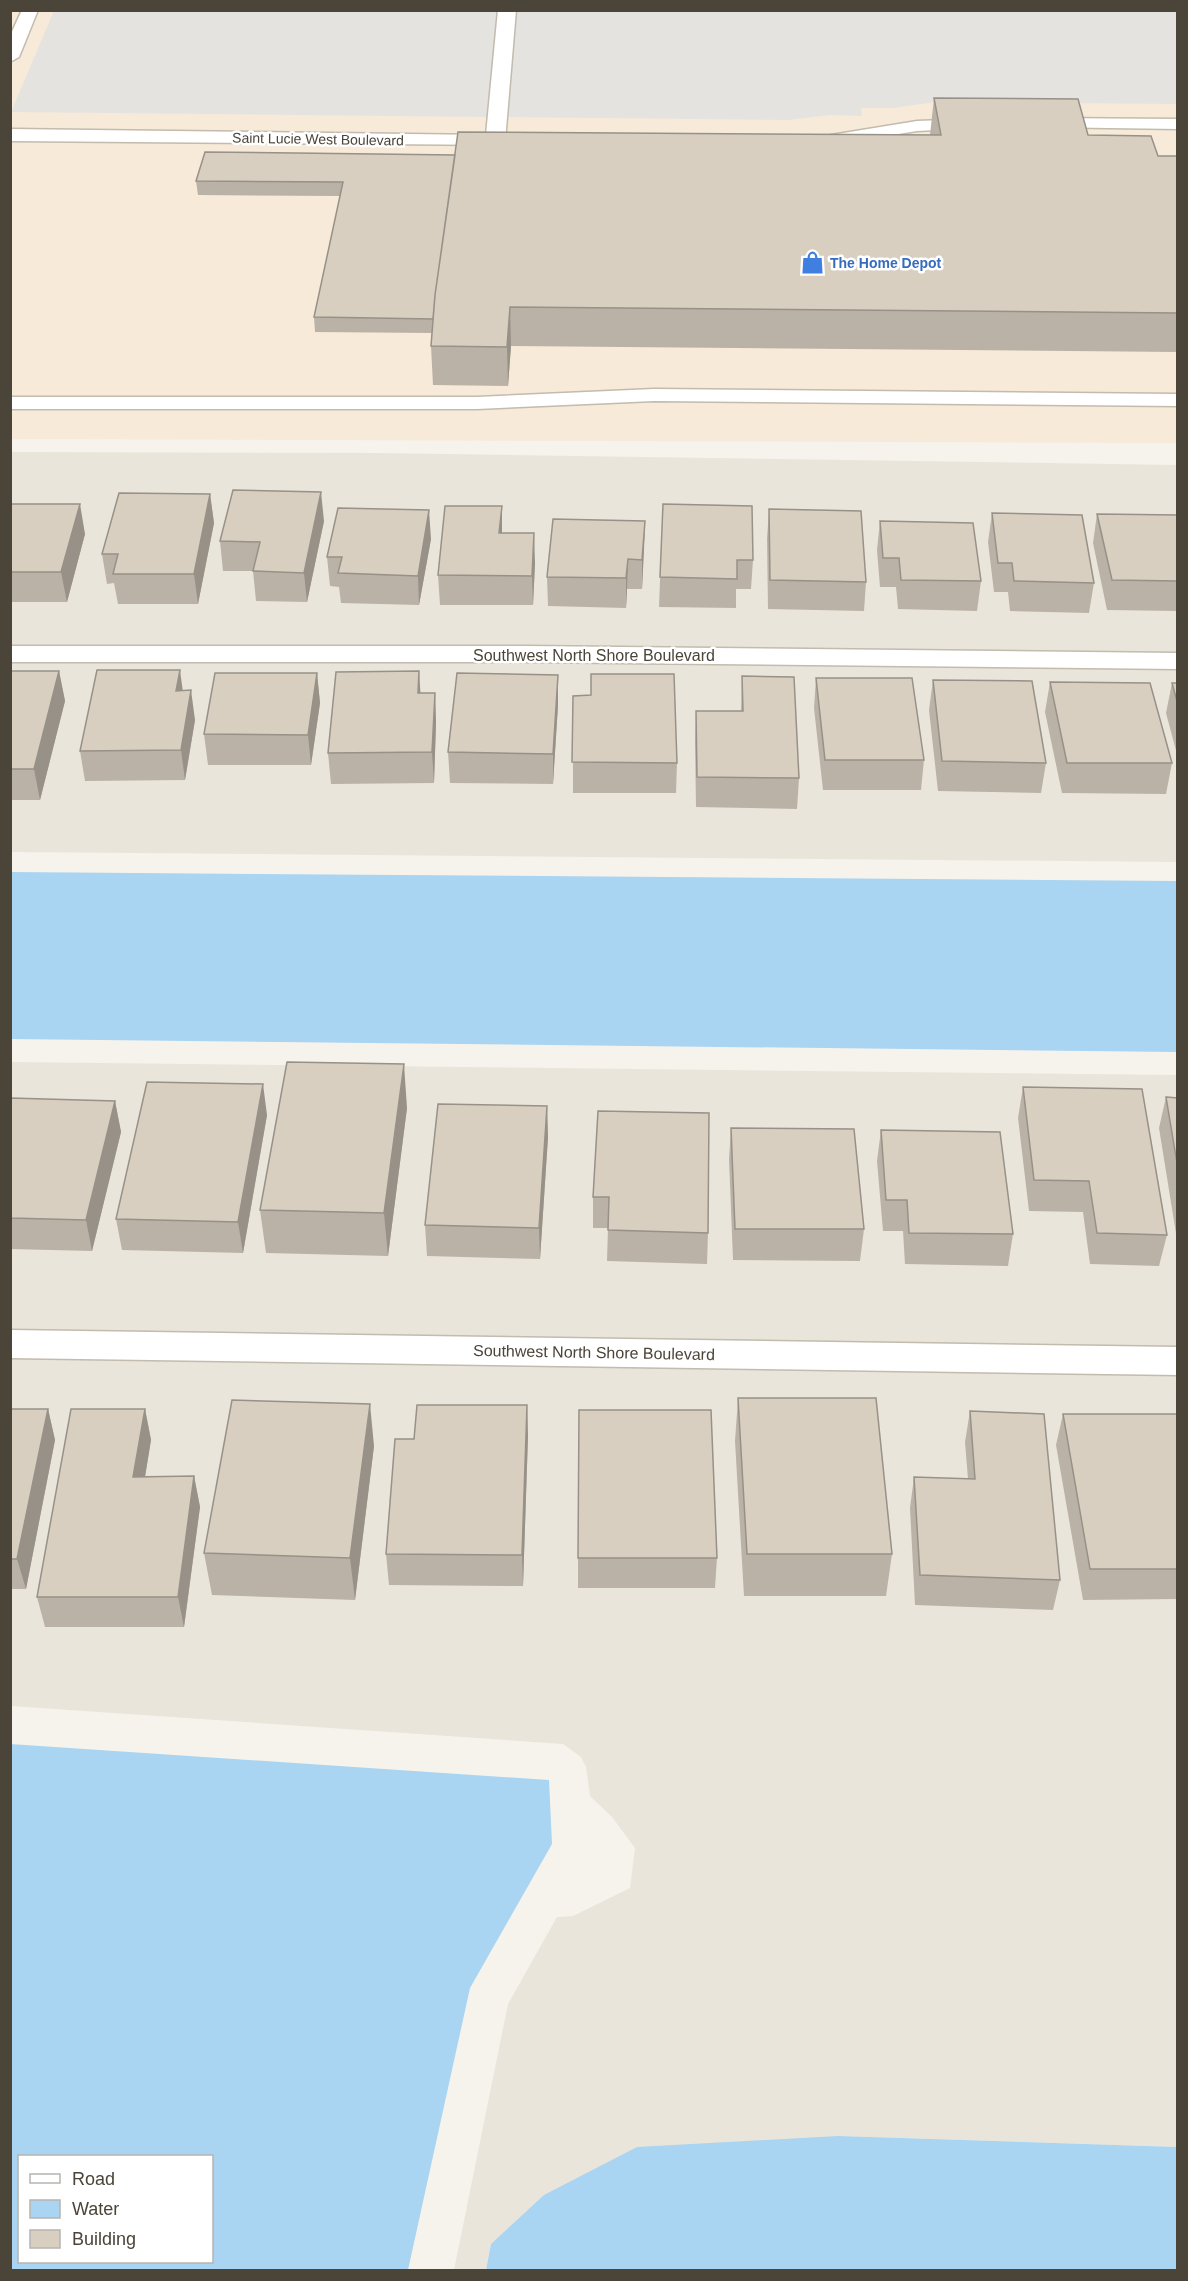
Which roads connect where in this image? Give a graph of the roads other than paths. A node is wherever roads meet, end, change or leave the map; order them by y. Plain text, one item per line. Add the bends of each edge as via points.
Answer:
1 (30, 10) edge
2 (507, 10) edge
3 (10, 57) edge
4 (1031, 123) edge
5 (985, 124) edge
6 (1178, 124) edge
7 (10, 135) edge
8 (803, 143) edge
9 (1178, 400) edge
10 (10, 403) edge
11 (10, 654) edge
12 (1178, 662) edge
13 (10, 1344) edge
14 (1178, 1361) edge

1 - 3 lane
2 - 7 street, Saint Lucie West Boulevard via 501,141
4 - 6 lane
5 - 8 lane via 917,126
9 - 10 lane via 654,395 477,403
11 - 12 street, Southwest North Shore Boulevard via 526,654
13 - 14 street, Southwest North Shore Boulevard

